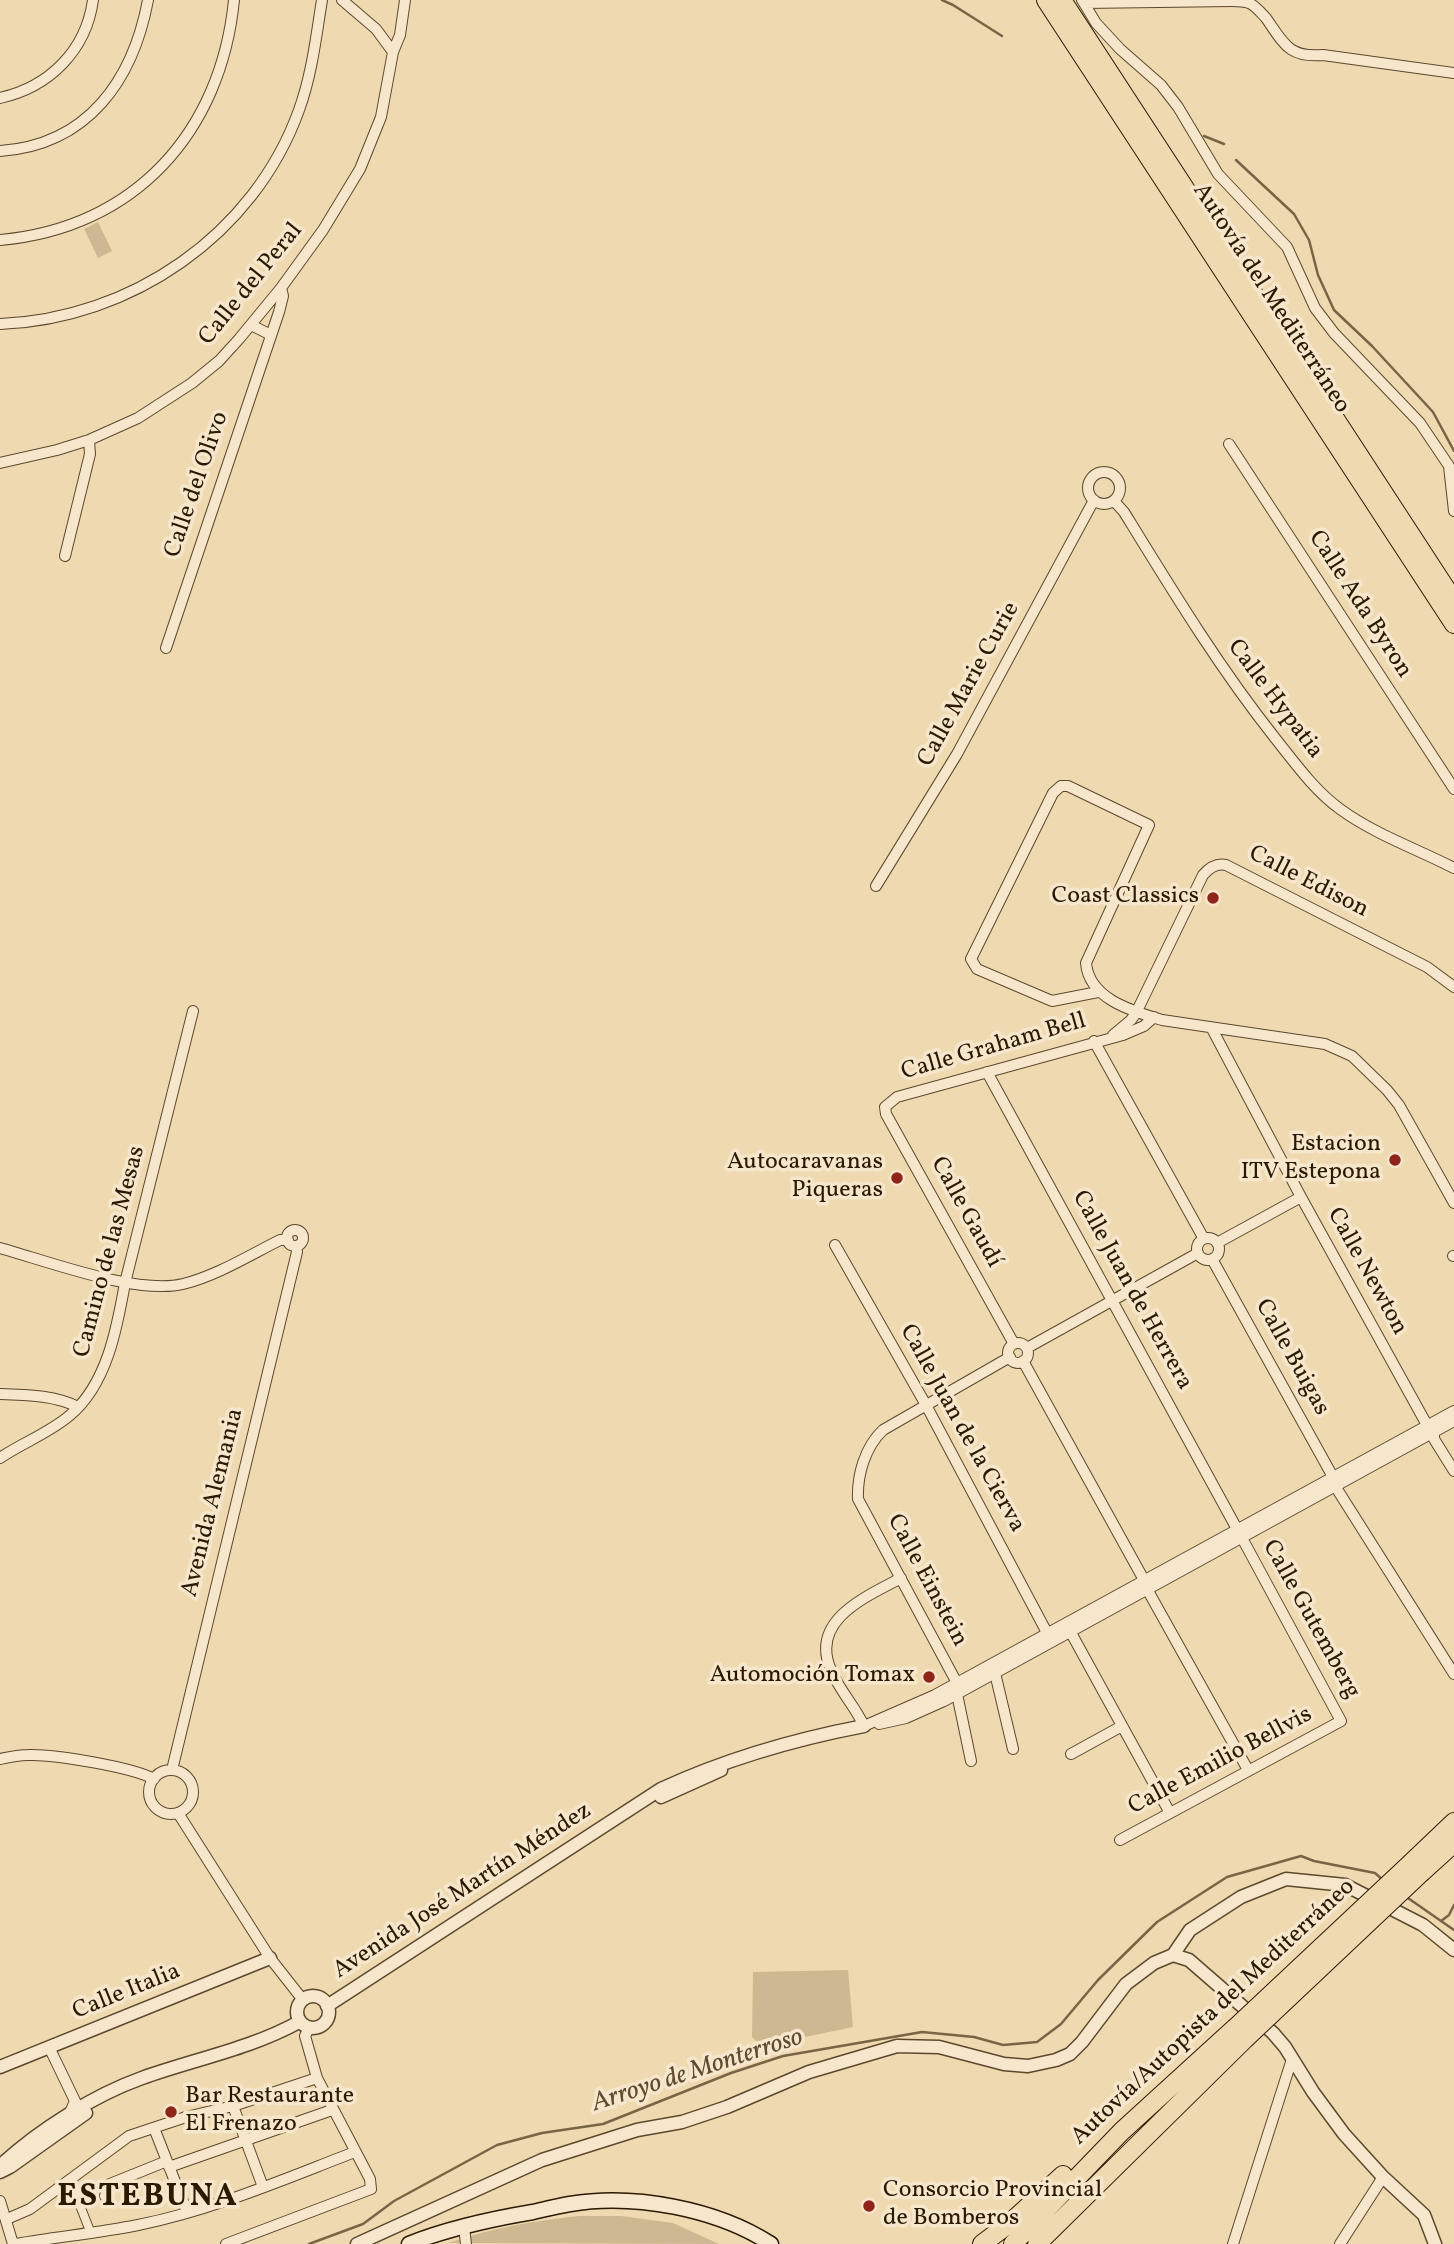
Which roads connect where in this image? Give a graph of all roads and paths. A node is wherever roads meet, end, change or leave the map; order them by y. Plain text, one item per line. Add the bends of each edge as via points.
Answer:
1 (93, 0) edge
2 (148, 0) edge
3 (234, 0) edge
4 (322, 0) edge
5 (342, 0) edge
6 (405, 0) edge
7 (1046, 0) edge
8 (1062, 0) edge
9 (1083, 1) edge
10 (393, 52) junction
11 (1454, 73) edge
12 (0, 98) edge
13 (0, 151) edge
14 (0, 240) edge
15 (281, 288) junction
16 (0, 324) edge
17 (251, 325) junction
18 (271, 335) junction
19 (89, 440) junction
20 (1229, 444) dead end
21 (0, 463) edge
22 (1094, 500) junction
23 (1114, 500) junction
24 (1454, 511) edge
25 (65, 556) dead end
26 (1454, 601) edge
27 (1454, 624) edge
28 (166, 648) dead end
29 (1454, 789) edge
30 (1454, 868) edge
31 (876, 886) dead end
32 (1454, 987) edge
33 (1098, 992) junction
34 (193, 1011) dead end
35 (1136, 1013) junction
36 (1154, 1017) junction
37 (1211, 1027) junction
38 (1111, 1037) junction
39 (1094, 1041) junction
40 (987, 1072) junction
41 (890, 1102) joint
42 (1301, 1196) junction
43 (1454, 1203) edge
44 (1204, 1239) junction
45 (1217, 1243) junction
46 (835, 1245) dead end
47 (0, 1248) edge
48 (1198, 1253) junction
49 (1212, 1259) junction
50 (125, 1283) junction
51 (1113, 1300) junction
52 (1014, 1344) junction
53 (1027, 1348) junction
54 (1010, 1357) junction
55 (1023, 1361) junction
56 (0, 1394) edge
57 (926, 1405) junction
58 (78, 1407) junction
59 (1454, 1413) edge
60 (1454, 1421) edge
61 (1431, 1429) junction
62 (0, 1458) edge
63 (1454, 1471) edge
64 (1334, 1481) junction
65 (1240, 1534) junction
66 (901, 1578) junction
67 (1146, 1585) junction
68 (1088, 1611) junction
69 (1070, 1631) junction
70 (1046, 1635) junction
71 (995, 1673) junction
72 (1454, 1674) edge
73 (957, 1688) junction
74 (1341, 1721) joint
75 (864, 1726) junction
76 (1122, 1726) junction
77 (1013, 1748) dead end
78 (1072, 1754) dead end
79 (0, 1759) edge
80 (971, 1761) dead end
81 (172, 1770) junction
82 (1248, 1770) junction
83 (154, 1779) junction
84 (178, 1813) junction
85 (1170, 1813) junction
86 (1454, 1822) edge
87 (1120, 1840) dead end
88 (1454, 1843) edge
89 (1417, 1867) junction
90 (1454, 1950) edge
91 (1173, 1955) junction
92 (270, 1958) junction
93 (303, 2000) junction
94 (327, 2006) junction
95 (304, 2025) junction
96 (1240, 2033) junction
97 (49, 2047) junction
98 (1292, 2059) junction
99 (0, 2067) edge
100 (317, 2078) junction
101 (103, 2096) junction
102 (233, 2106) junction
103 (332, 2110) junction
104 (69, 2115) junction
105 (154, 2128) junction
106 (1122, 2131) junction
107 (246, 2142) junction
108 (43, 2144) junction
109 (355, 2152) junction
110 (168, 2164) junction
111 (0, 2165) edge
112 (0, 2172) edge
113 (1383, 2177) junction
114 (70, 2180) junction
115 (263, 2187) junction
116 (1086, 2194) junction
117 (105, 2196) dead end
118 (0, 2201) edge
119 (545, 2210) junction
120 (187, 2212) junction
121 (8, 2219) junction
122 (464, 2227) junction
123 (90, 2231) junction
124 (15, 2244) edge
125 (226, 2244) edge
126 (357, 2244) edge
127 (409, 2244) edge
128 (466, 2244) edge
129 (758, 2244) edge
130 (771, 2244) edge
131 (982, 2244) edge
132 (1013, 2244) edge
133 (1037, 2244) edge
134 (1051, 2244) edge
135 (1233, 2244) edge
136 (1340, 2244) edge
137 (1435, 2244) edge

1 - 12 street via 81,38 63,65 37,85
2 - 13 street via 132,57 100,105 48,140
3 - 14 street via 226,53 213,91 195,124 166,160 125,197 95,215 47,233
4 - 16 street via 298,113 273,165 233,216 183,262 132,292 62,317
5 - 10 street via 376,29
6 - 10 street, Calle del Peral
7 - 27 highway, Autovía del Mediterráneo
8 - 26 highway, Autovía del Mediterráneo
9 - 11 street via 1250,3 1296,54
9 - 24 street via 1120,50 1161,85 1218,174 1287,247 1315,308 1334,333 1420,423 1449,466
10 - 15 street, Calle del Peral via 387,96 364,161
15 - 17 street, Calle del Peral
15 - 18 street, Calle del Olivo via 281,308
17 - 18 street
17 - 19 street, Calle del Peral via 219,361 177,394
18 - 28 street, Calle del Olivo
19 - 21 street, Calle del Peral
19 - 25 street via 90,454
20 - 29 street, Calle Ada Byron
22 - 23 street via 1106,504
22 - 23 street via 1088,482 1102,471 1116,475 1120,484
22 - 31 street, Calle Marie Curie via 957,754
23 - 30 street, Calle Hypatia via 1234,686 1319,791 1361,822
32 - 35 street, Calle Edison via 1427,967 1220,864 1203,875
33 - 33 street via 1087,976 1086,962 1149,825 1061,786 1053,793 971,959 977,969 1052,1001
33 - 35 street
34 - 50 street, Camino de las Mesas
35 - 36 street
35 - 38 street, Calle Graham Bell
36 - 37 street
36 - 38 street, Calle Graham Bell via 1144,1026
37 - 42 street, Calle Newton
37 - 43 street via 1325,1044 1352,1056 1399,1105
38 - 39 street, Calle Graham Bell
39 - 40 street, Calle Graham Bell
39 - 44 street
40 - 41 street, Calle Graham Bell
40 - 51 street, Calle Juan de Herrera
41 - 52 street, Calle Gaudí via 885,1107 887,1114
42 - 45 street
42 - 61 street, Calle Newton
44 - 45 street
44 - 48 street
45 - 49 street
46 - 57 street, Calle Juan de la Cierva
47 - 50 street
48 - 49 street
48 - 51 street
49 - 64 street, Calle Buigas
50 - 58 street, Camino de las Mesas via 106,1361
50 - 81 street, Avenida Alemania via 184,1284 280,1240 292,1243 297,1252
51 - 53 street
51 - 65 street, Calle Juan de Herrera
52 - 53 street
52 - 54 street
53 - 55 street
54 - 55 street
54 - 57 street
55 - 67 street
56 - 58 street via 39,1396
57 - 66 street, Calle Einstein via 876,1437 860,1476 858,1499
57 - 70 street, Calle Juan de la Cierva
58 - 62 street, Camino de las Mesas
59 - 61 street, Avenida José Martín Méndez
60 - 61 street, Avenida José Martín Méndez
61 - 63 street, Calle Newton
61 - 64 street, Avenida José Martín Méndez
64 - 65 street, Avenida José Martín Méndez
64 - 65 street, Avenida José Martín Méndez via 1310,1500
64 - 72 street, Calle Buigas
65 - 67 street, Avenida José Martín Méndez
65 - 74 street, Calle Gutemberg
66 - 73 street, Calle Einstein
66 - 75 street via 839,1617 826,1638 831,1670
67 - 68 street, Avenida José Martín Méndez
67 - 69 street, Avenida José Martín Méndez
67 - 82 street
68 - 69 street, Avenida José Martín Méndez
68 - 70 street, Avenida José Martín Méndez
69 - 71 street, Avenida José Martín Méndez
69 - 76 street
70 - 73 street, Avenida José Martín Méndez
71 - 73 street, Avenida José Martín Méndez
71 - 77 street
73 - 75 street, Avenida José Martín Méndez
73 - 75 street, Avenida José Martín Méndez via 920,1712
73 - 80 street, Calle Einstein
74 - 82 street, Calle Emilio Bellvis
75 - 94 street, Avenida José Martín Méndez via 741,1760 622,1814
76 - 78 street
76 - 85 street
79 - 83 street via 29,1755 70,1759
81 - 83 street
81 - 84 street via 187,1777 192,1793
82 - 85 street, Calle Emilio Bellvis
83 - 84 street via 149,1792 153,1805 164,1813
84 - 92 street
85 - 87 street, Calle Emilio Bellvis
86 - 89 highway, Autovía/Autopista del Mediterráneo
88 - 89 highway, Autovía/Autopista del Mediterráneo
89 - 96 highway, Autovía/Autopista del Mediterráneo, bridge
90 - 91 street via 1423,1926 1345,1885 1286,1879 1241,1897 1190,1930
91 - 98 street via 1189,1960 1273,2033
91 - 126 street via 1126,1984 1082,2042 1056,2060 1028,2066 1004,2064 939,2047 897,2046 809,2072 682,2122 637,2130 542,2160
92 - 93 street
92 - 97 street, Calle Italia
93 - 94 street via 321,1998
93 - 95 street via 297,2010
94 - 95 street via 328,2015 321,2026
95 - 100 street
95 - 101 street via 138,2079
96 - 106 highway, Autovía/Autopista del Mediterráneo
96 - 116 highway, Autovía/Autopista del Mediterráneo
97 - 99 street, Calle Italia
97 - 104 street via 75,2101
98 - 113 street via 1344,2134
98 - 135 street
100 - 102 street
100 - 103 street
101 - 104 street
101 - 108 street
102 - 105 street
102 - 107 street
103 - 107 street
103 - 109 street
104 - 108 street
104 - 111 street
105 - 110 street
105 - 114 street via 129,2136
106 - 131 highway via 1080,2159
106 - 132 highway, Autovía/Autopista del Mediterráneo
107 - 110 street
107 - 115 street
108 - 112 street
109 - 115 street
109 - 125 street via 371,2189
110 - 117 street via 110,2184
110 - 120 street
113 - 136 street
113 - 137 street via 1424,2215
114 - 121 street
114 - 123 street
115 - 120 street
116 - 133 highway, Autovía/Autopista del Mediterráneo
116 - 134 highway
118 - 121 street
119 - 122 main road
119 - 129 main road via 668,2214 729,2230
119 - 130 main road via 606,2201 657,2204 737,2225
120 - 123 street
121 - 124 street
122 - 127 main road
122 - 128 street
123 - 124 street

